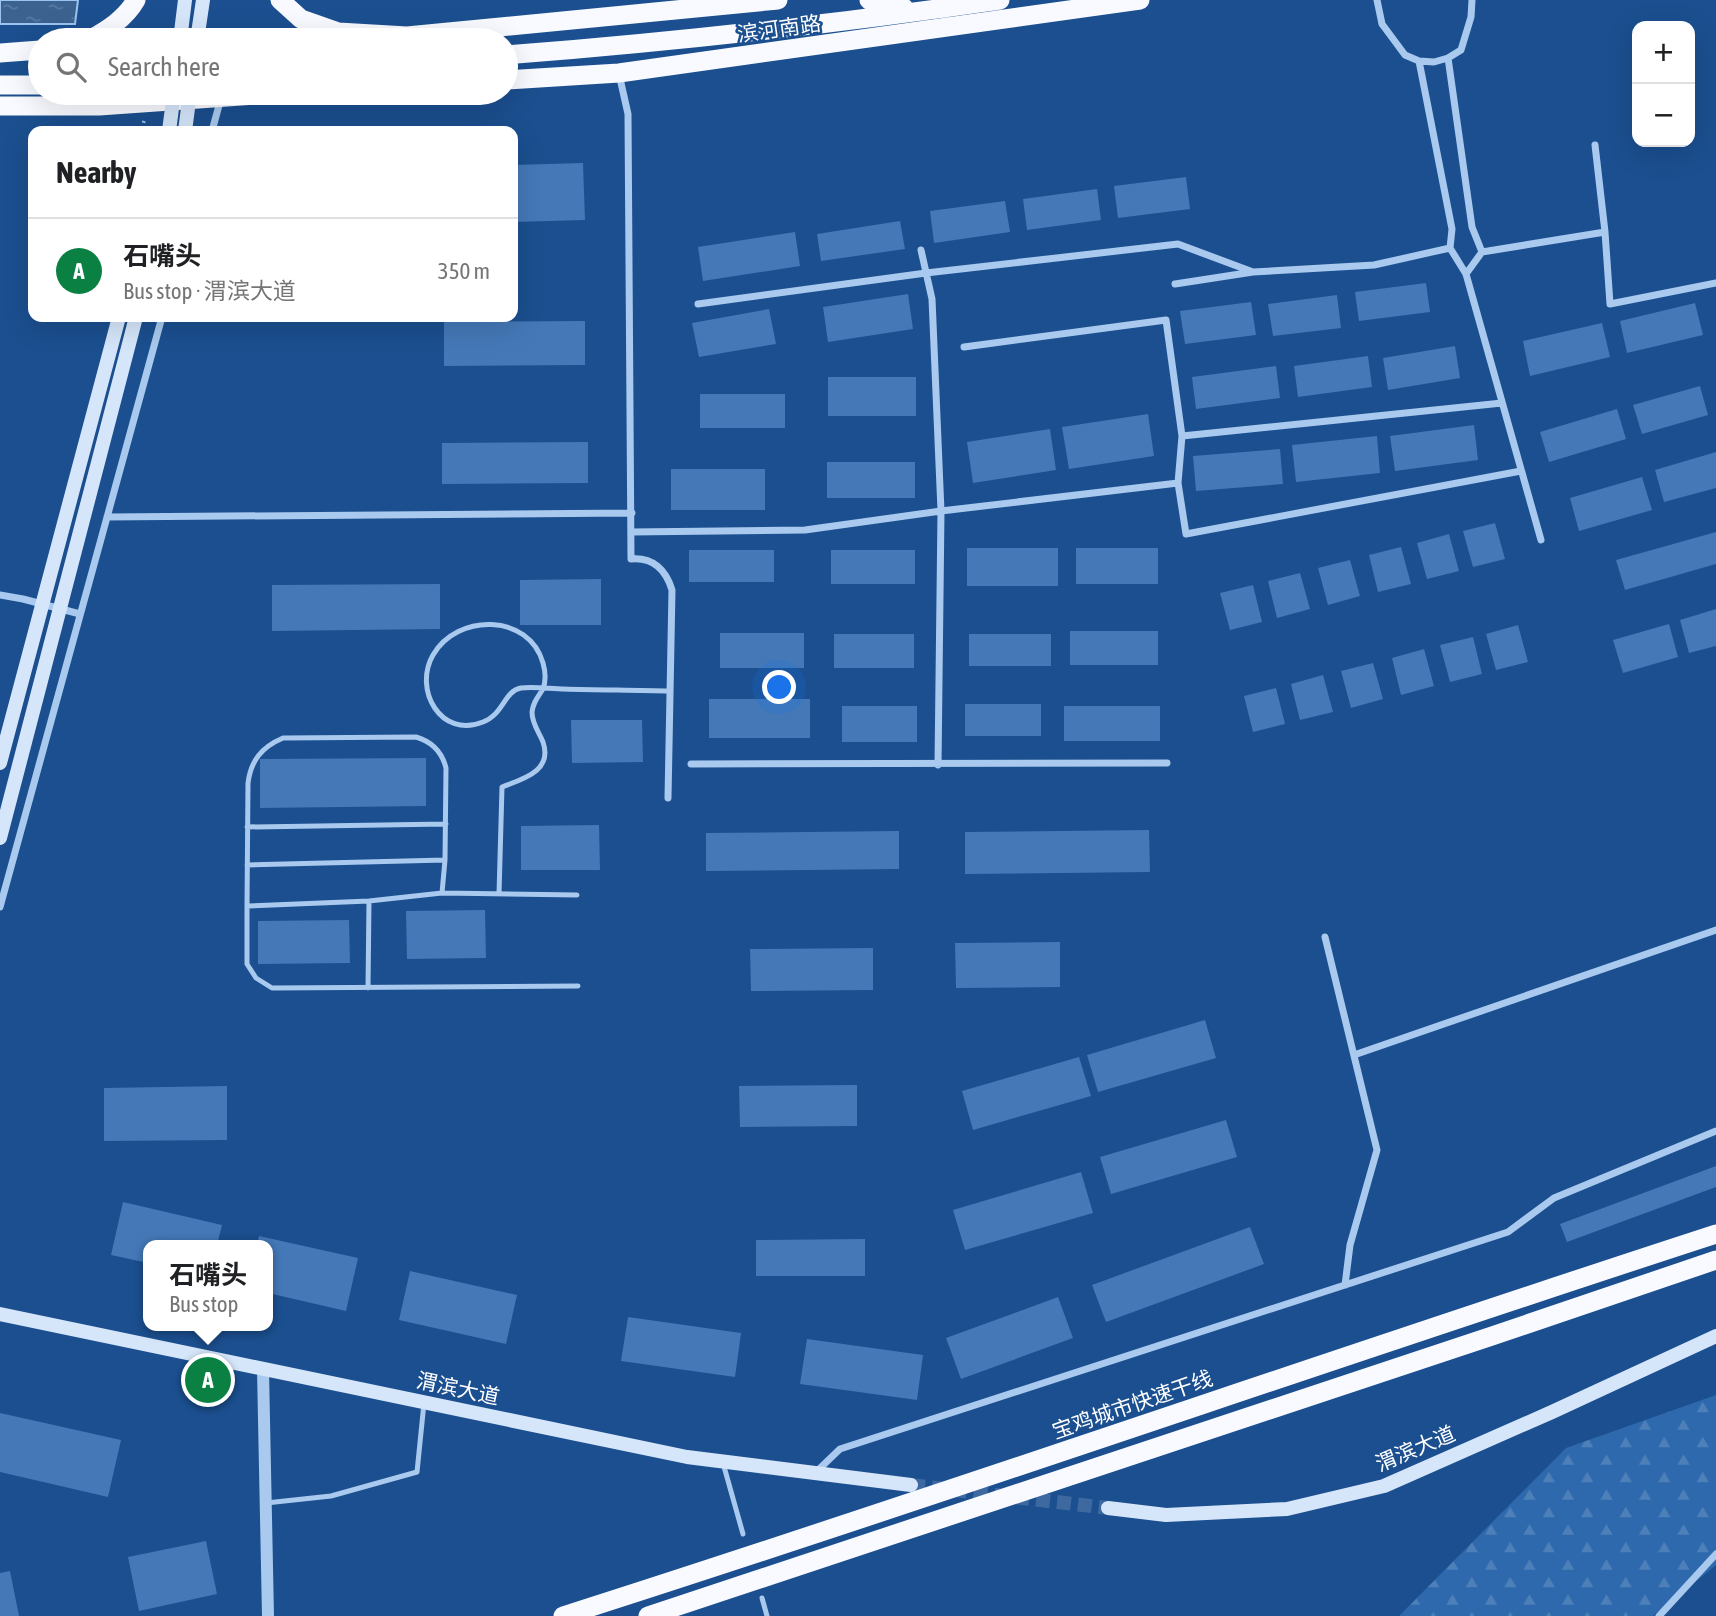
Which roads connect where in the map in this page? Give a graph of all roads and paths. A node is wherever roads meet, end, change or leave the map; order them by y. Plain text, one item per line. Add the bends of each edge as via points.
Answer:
1 (136, 0) edge
2 (185, 0) edge
3 (203, 0) edge
4 (280, 0) edge
5 (778, 0) edge
6 (869, 0) edge
7 (1000, 0) edge
8 (1140, 0) edge
9 (1377, 0) edge
10 (1472, 0) edge
11 (919, 12) junction
12 (110, 28) edge
13 (182, 28) edge
14 (199, 28) edge
15 (327, 28) edge
16 (497, 28) edge
17 (28, 51) edge
18 (0, 53) edge
19 (518, 54) edge
20 (1448, 58) junction
21 (1419, 61) junction
22 (619, 74) junction
23 (518, 79) edge
24 (0, 85) edge
25 (28, 85) edge
26 (106, 105) edge
27 (169, 105) edge
28 (188, 105) edge
29 (219, 105) edge
30 (0, 106) edge
31 (169, 126) edge
32 (186, 126) edge
33 (213, 126) edge
34 (1595, 145) dead end
35 (1605, 232) junction
36 (1450, 248) junction
37 (921, 250) dead end
38 (1482, 252) junction
39 (1253, 272) junction
40 (926, 273) junction
41 (1466, 274) junction
42 (1716, 283) edge
43 (1175, 284) dead end
44 (698, 304) dead end
45 (118, 322) edge
46 (135, 322) edge
47 (161, 322) edge
48 (964, 347) dead end
49 (1502, 403) junction
50 (1181, 436) junction
51 (1521, 471) junction
52 (1178, 483) junction
53 (941, 511) junction
54 (632, 513) junction
55 (107, 517) junction
56 (631, 532) junction
57 (1541, 540) dead end
58 (0, 595) edge
59 (80, 614) junction
60 (543, 688) junction
61 (670, 691) junction
62 (0, 763) edge
63 (1167, 763) dead end
64 (691, 764) dead end
65 (938, 765) junction
66 (668, 798) dead end
67 (446, 824) junction
68 (247, 827) junction
69 (0, 838) edge
70 (445, 860) junction
71 (247, 865) junction
72 (442, 893) junction
73 (499, 894) junction
74 (577, 895) dead end
75 (369, 901) junction
76 (247, 906) junction
77 (0, 907) edge
78 (1716, 930) edge
79 (1325, 937) dead end
80 (578, 986) dead end
81 (368, 988) junction
82 (1354, 1055) junction
83 (1716, 1131) edge
84 (1716, 1234) edge
85 (1716, 1260) edge
86 (1345, 1285) junction
87 (0, 1314) edge
88 (1716, 1336) edge
89 (263, 1370) junction
90 (424, 1403) junction
91 (723, 1461) junction
92 (816, 1473) junction
93 (911, 1485) tunnel mouth
94 (266, 1503) junction
95 (1108, 1508) tunnel mouth
96 (743, 1534) dead end
97 (1716, 1553) edge
98 (762, 1598) dead end
99 (268, 1616) edge
100 (563, 1616) edge
101 (648, 1616) edge
102 (767, 1616) edge
103 (1659, 1616) edge

1 - 12 highway
2 - 13 main road
3 - 14 main road
4 - 15 highway via 301,19
5 - 16 highway
6 - 11 highway
7 - 11 highway, 滨河南路
8 - 22 highway, 滨河南路
9 - 21 street via 1382,24 1405,55
10 - 20 street via 1461,50
11 - 19 highway, 滨河南路
17 - 18 highway
20 - 21 street
20 - 38 street via 1472,227
21 - 36 street via 1452,229
22 - 23 highway, 滨河南路
22 - 54 street via 628,114
24 - 25 highway
26 - 30 highway
27 - 31 main road, bridge
28 - 32 main road, bridge
29 - 33 street
34 - 35 street
35 - 38 street
35 - 42 street via 1610,304
36 - 39 street via 1374,265
36 - 41 street
37 - 40 street
38 - 41 street
39 - 40 street via 1178,244
39 - 43 street
40 - 44 street
40 - 53 street via 932,299
41 - 49 street
45 - 62 main road, bridge
46 - 69 main road, bridge
47 - 55 street
48 - 50 street via 1166,320
49 - 50 street
49 - 51 street
50 - 52 street
51 - 52 street via 1186,534
51 - 57 street
52 - 53 street
53 - 56 street via 804,530
53 - 65 street
54 - 55 street
54 - 56 street
55 - 59 street
56 - 61 street via 631,559 659,567 672,590
58 - 59 street
59 - 77 street
60 - 60 lane via 544,667 533,645 516,631 494,624 471,626 450,636 434,653 426,675 427,694 436,710 449,721 465,725 489,720 510,693
60 - 61 lane
60 - 73 lane via 532,711 544,758 536,772 502,787
61 - 66 street
63 - 65 street
64 - 65 street
67 - 68 lane
67 - 68 lane via 446,768 436,748 424,739 283,738 263,750 252,766
67 - 70 lane
68 - 71 lane
70 - 71 lane
70 - 72 lane
71 - 76 lane
72 - 73 lane
72 - 75 lane
73 - 74 lane
75 - 76 lane
75 - 81 lane
76 - 81 lane via 247,964 261,982 272,988
78 - 82 street
79 - 82 street
80 - 81 lane
82 - 86 street via 1377,1150 1350,1245
83 - 86 street via 1553,1198 1508,1232
84 - 100 highway, 宝鸡城市快速干线
85 - 101 highway
86 - 92 street via 840,1449
87 - 89 main road, 渭滨大道
88 - 95 main road, 渭滨大道 via 1384,1486 1287,1509 1166,1515
89 - 90 main road, 渭滨大道
89 - 94 street
90 - 91 main road, 渭滨大道
90 - 94 lane via 417,1472 331,1496
91 - 92 main road, 渭滨大道
91 - 96 lane
92 - 93 main road, 渭滨大道
94 - 99 street
97 - 103 street
98 - 102 lane

